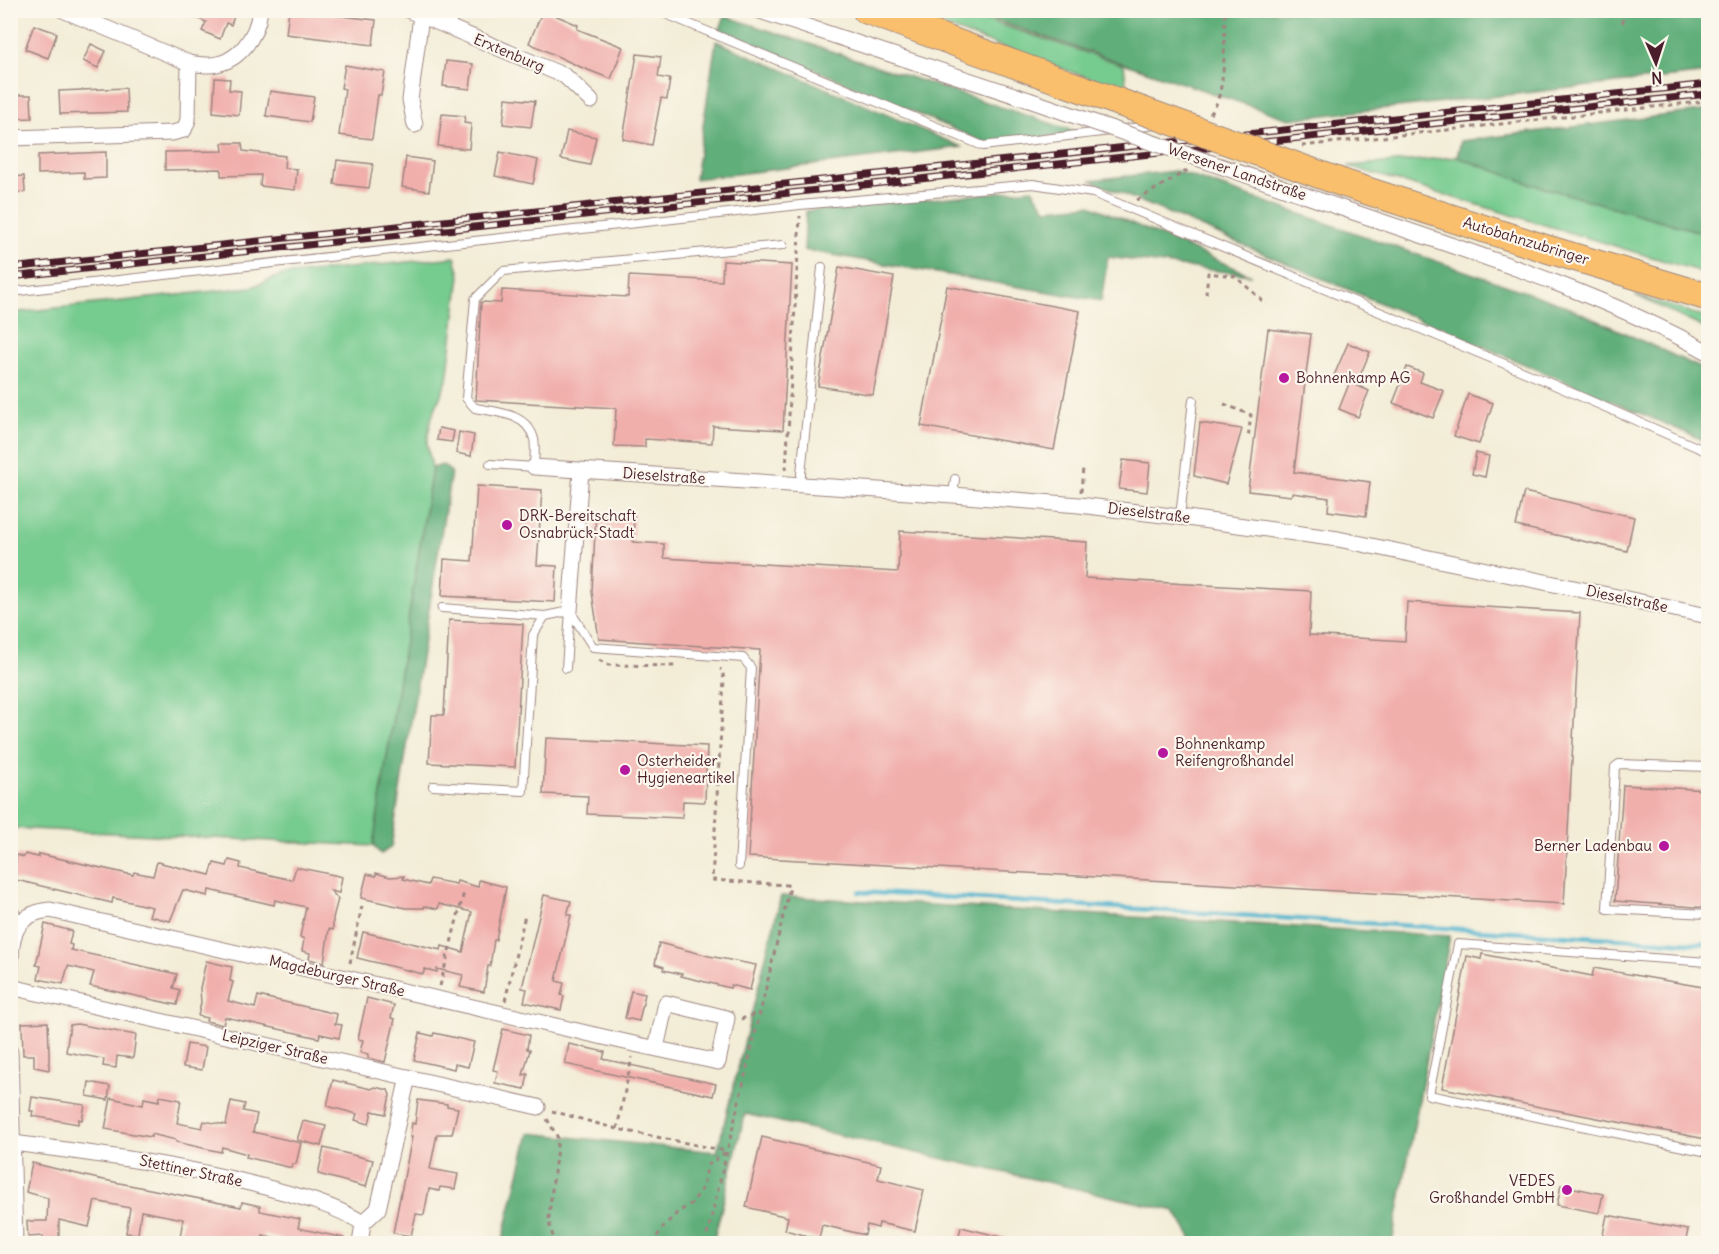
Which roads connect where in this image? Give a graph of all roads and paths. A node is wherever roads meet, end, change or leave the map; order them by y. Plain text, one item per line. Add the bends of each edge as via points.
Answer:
1 (63, 10) edge
2 (260, 10) edge
3 (656, 10) edge
4 (757, 10) edge
5 (866, 10) edge
6 (1225, 10) edge
7 (1622, 10) edge
8 (414, 13) edge
9 (1623, 23) dead end
10 (189, 63) junction
11 (591, 101) dead end
12 (1708, 101) edge
13 (1207, 117) joint
14 (415, 125) dead end
15 (10, 138) edge
16 (1314, 144) dead end
17 (800, 205) junction
18 (783, 245) dead end
19 (822, 267) dead end
20 (10, 292) edge
21 (1206, 294) dead end
22 (1708, 297) edge
23 (1266, 304) dead end
24 (1708, 352) edge
25 (1193, 400) dead end
26 (1224, 404) dead end
27 (1248, 438) dead end
28 (1708, 452) edge
29 (490, 464) dead end
30 (534, 467) junction
31 (1083, 467) dead end
32 (581, 471) junction
33 (955, 478) dead end
34 (793, 483) junction
35 (1081, 489) dead end
36 (953, 495) junction
37 (1180, 517) junction
38 (442, 608) dead end
39 (570, 611) junction
40 (545, 616) junction
41 (1708, 616) edge
42 (599, 660) dead end
43 (680, 666) dead end
44 (715, 667) dead end
45 (566, 668) dead end
46 (1708, 767) edge
47 (433, 786) dead end
48 (739, 866) dead end
49 (464, 892) dead end
50 (10, 904) edge
51 (362, 906) dead end
52 (1708, 914) edge
53 (525, 915) dead end
54 (20, 921) junction
55 (1708, 962) edge
56 (347, 978) junction
57 (11, 988) edge
58 (437, 999) junction
59 (502, 1014) junction
60 (634, 1044) junction
61 (656, 1048) junction
62 (10, 1052) edge
63 (408, 1077) junction
64 (538, 1107) junction
65 (617, 1129) junction
66 (13, 1143) junction
67 (727, 1151) junction
68 (1708, 1152) edge
69 (363, 1223) junction
70 (15, 1244) edge
71 (360, 1244) edge
72 (556, 1244) edge
73 (652, 1244) edge
74 (705, 1244) edge

1 - 10 street
2 - 10 street via 254,36 228,61 210,65
3 - 13 lane via 983,147
4 - 24 street, Wersener Landstraße, bridge via 1579,291
5 - 22 highway, Autobahnzubringer, bridge via 1343,183
6 - 13 path via 1221,91 1215,109
7 - 9 path
8 - 11 street, Erxtenburg via 565,76
8 - 14 street, Erxtenburg via 410,100
10 - 15 street via 188,120 184,130
12 - 16 path
17 - 20 lane
17 - 28 lane via 1033,184 1093,192
17 - 34 path
18 - 30 lane via 503,271 475,299 466,398 475,408 503,412 525,422 534,439
19 - 34 lane
21 - 23 path via 1208,273 1236,276
25 - 37 lane
26 - 27 path via 1251,415
29 - 30 lane
30 - 32 street, Dieselstraße
31 - 35 path
32 - 34 street, Dieselstraße
32 - 39 street
33 - 36 lane
34 - 36 street, Dieselstraße
36 - 37 street, Dieselstraße
37 - 41 street, Dieselstraße via 1338,539
38 - 40 lane
39 - 40 lane
39 - 45 lane
39 - 48 lane via 593,647 743,658 751,668
40 - 47 lane via 533,635 523,791
42 - 43 path via 608,665
44 - 67 path via 722,670 724,679 712,880 790,887
46 - 52 lane via 1615,767 1607,909
49 - 58 path
50 - 54 lane
51 - 56 path
53 - 59 path
54 - 56 street, Magdeburger Straße via 35,912 50,910
54 - 57 street via 13,938
55 - 68 lane via 1458,944 1429,1095
56 - 58 street, Magdeburger Straße
57 - 63 street, Leipziger Straße
58 - 59 street, Magdeburger Straße
59 - 60 street, Magdeburger Straße
60 - 61 street, Magdeburger Straße
60 - 65 path
61 - 61 street, Magdeburger Straße via 717,1062 727,1018 666,1003
62 - 66 street
63 - 64 street, Leipziger Straße
63 - 69 street via 378,1209
64 - 65 path
64 - 72 path via 558,1138 549,1216
65 - 67 path
66 - 69 street, Stettiner Straße via 214,1174 343,1211
66 - 70 street
67 - 73 path via 708,1166 702,1189 692,1203 664,1226
67 - 74 path
69 - 71 street

